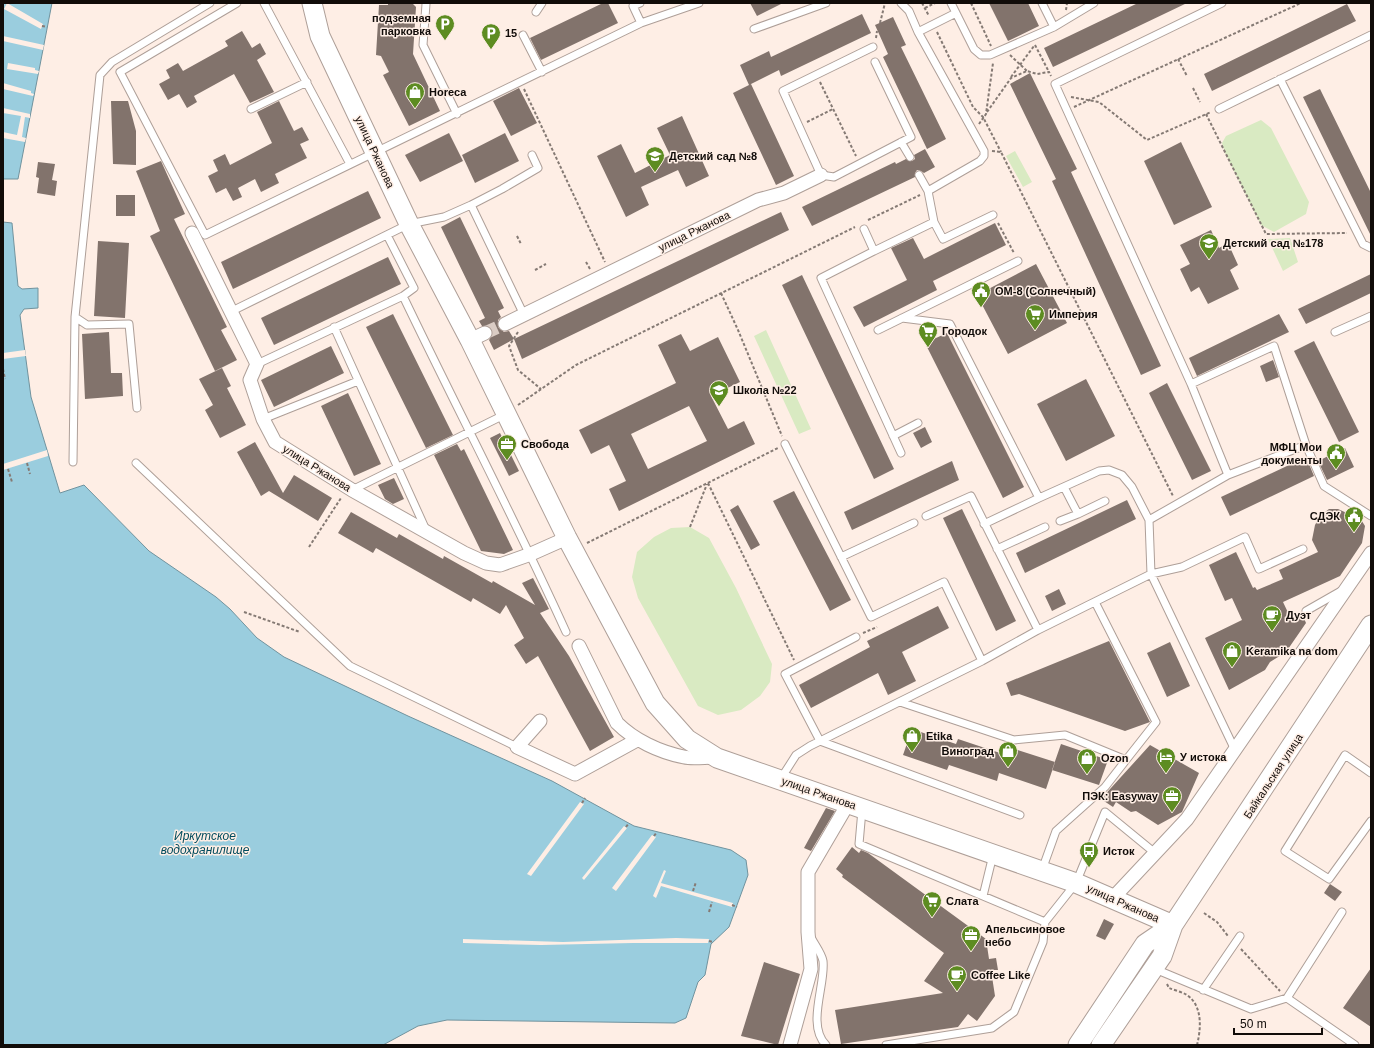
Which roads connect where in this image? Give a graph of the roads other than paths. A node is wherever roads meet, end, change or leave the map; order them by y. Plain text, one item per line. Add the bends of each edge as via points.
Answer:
1 (210, 3) edge
2 (237, 3) edge
3 (264, 3) edge
4 (312, 3) edge
5 (542, 3) edge
6 (640, 3) edge
7 (700, 3) edge
8 (826, 3) edge
9 (901, 3) edge
10 (951, 3) edge
11 (1042, 3) edge
12 (1094, 3) edge
13 (1222, 3) edge
14 (426, 4) dead end
15 (536, 12) dead end
16 (956, 13) junction
17 (641, 23) junction
18 (1054, 27) junction
19 (754, 29) dead end
20 (918, 32) junction
21 (523, 35) dead end
22 (1371, 36) edge
23 (873, 47) dead end
24 (874, 62) dead end
25 (542, 72) junction
26 (1280, 79) junction
27 (307, 82) junction
28 (251, 109) dead end
29 (1219, 109) road end
30 (457, 114) junction
31 (901, 142) junction
32 (376, 154) junction
33 (532, 155) dead end
34 (910, 157) dead end
35 (350, 164) junction
36 (821, 175) junction
37 (919, 175) dead end
38 (928, 191) junction
39 (471, 205) junction
40 (994, 215) road end
41 (934, 222) junction
42 (409, 224) junction
43 (861, 226) road end
44 (192, 233) dead end
45 (387, 235) junction
46 (1371, 248) edge
47 (874, 251) junction
48 (1018, 261) road end
49 (403, 296) junction
50 (232, 311) junction
51 (524, 315) junction
52 (1371, 316) edge
53 (75, 317) junction
54 (902, 318) junction
55 (505, 324) tunnel mouth
56 (334, 328) junction
57 (878, 330) dead end
58 (1335, 332) dead end
59 (257, 364) junction
60 (358, 381) junction
61 (1191, 384) junction
62 (137, 408) dead end
63 (506, 414) junction
64 (263, 419) junction
65 (918, 423) dead end
66 (469, 433) junction
67 (893, 436) junction
68 (785, 444) road end
69 (1306, 445) junction
70 (901, 453) dead end
71 (73, 462) dead end
72 (136, 463) dead end
73 (397, 468) junction
74 (1228, 475) junction
75 (1064, 487) junction
76 (347, 493) junction
77 (1039, 498) junction
78 (1105, 501) dead end
79 (1078, 514) junction
80 (926, 516) dead end
81 (1371, 516) edge
82 (1149, 520) junction
83 (1060, 521) dead end
84 (914, 523) dead end
85 (984, 524) junction
86 (1045, 527) dead end
87 (427, 532) junction
88 (570, 544) junction
89 (997, 549) junction
90 (1303, 549) dead end
91 (1371, 553) edge
92 (531, 554) junction
93 (841, 557) junction
94 (1151, 574) junction
95 (1346, 588) junction
96 (1095, 602) junction
97 (1306, 611) dead end
98 (1038, 630) junction
99 (566, 632) dead end
100 (856, 637) road end
101 (1366, 637) edge
102 (579, 646) dead end
103 (982, 662) junction
104 (900, 702) junction
105 (540, 721) dead end
106 (637, 740) junction
107 (820, 741) junction
108 (518, 748) junction
109 (1235, 750) junction
110 (717, 758) junction
111 (1126, 760) junction
112 (1371, 773) edge
113 (780, 780) junction
114 (855, 805) junction
115 (1020, 815) dead end
116 (1371, 821) edge
117 (993, 853) junction
118 (1155, 853) junction
119 (1042, 870) junction
120 (1076, 883) junction
121 (983, 896) junction
122 (1113, 898) junction
123 (1342, 912) dead end
124 (1045, 922) junction
125 (1173, 925) junction
126 (808, 932) junction
127 (1240, 936) dead end
128 (1158, 970) junction
129 (1203, 990) junction
130 (1287, 998) junction
131 (790, 1045) edge
132 (826, 1045) edge
133 (886, 1045) edge
134 (1078, 1045) edge
135 (1102, 1045) edge
136 (1355, 1045) edge

1 - 53 lane via 112,62 100,75
2 - 35 lane via 120,72 205,236
3 - 27 lane
4 - 32 street, улица Ржанова via 320,36
5 - 15 lane
6 - 17 lane via 633,6
7 - 17 lane
8 - 19 lane
9 - 20 lane
10 - 16 lane
11 - 18 lane
12 - 18 lane
13 - 61 lane via 1055,84
14 - 30 lane via 423,45
16 - 18 lane via 974,49 981,55 995,54
16 - 20 lane
17 - 25 lane
20 - 38 lane via 984,151 980,161
21 - 25 lane
22 - 26 lane
23 - 36 lane via 783,91
24 - 31 lane via 911,137
25 - 30 lane
26 - 29 lane
26 - 46 lane via 1362,244
27 - 28 lane
27 - 35 lane
30 - 32 lane
31 - 34 lane
31 - 36 lane via 834,178
32 - 35 lane
32 - 42 street, улица Ржанова
33 - 39 lane via 538,168
36 - 51 street, улица Ржанова via 784,193 758,200
37 - 38 lane
38 - 41 lane
39 - 42 lane via 444,217
39 - 51 lane
40 - 41 lane via 943,239
41 - 47 lane
42 - 45 lane
42 - 63 street, улица Ржанова via 478,336
43 - 47 lane
44 - 50 street
45 - 49 lane via 414,288
45 - 50 lane
47 - 67 lane via 821,278
48 - 54 lane
49 - 56 lane
49 - 66 lane
50 - 59 street
51 - 55 street, улица Ржанова
52 - 58 lane
53 - 62 lane via 87,325 130,324
53 - 71 lane
54 - 57 lane
54 - 77 lane via 950,324
56 - 59 lane
56 - 60 lane
59 - 64 street, улица Ржанова via 250,380
60 - 64 lane
60 - 73 lane
61 - 69 lane via 1274,346
61 - 74 lane
63 - 66 lane
63 - 88 street, улица Ржанова
64 - 76 street, улица Ржанова via 275,442
65 - 67 lane
66 - 73 lane
66 - 92 lane
67 - 70 lane
68 - 93 lane
69 - 74 lane
69 - 81 lane via 1324,486
72 - 108 lane via 350,666
73 - 76 lane
73 - 87 lane
74 - 82 lane
75 - 77 lane
75 - 79 lane
75 - 82 lane via 1098,472 1109,470 1122,475 1132,487
76 - 87 street, улица Ржанова
77 - 85 lane
78 - 79 lane
79 - 83 lane
80 - 85 lane via 971,496
82 - 94 lane
84 - 93 lane
85 - 89 lane
86 - 89 lane
87 - 92 street, улица Ржанова via 486,563 500,565
88 - 92 street, улица Ржанова
88 - 110 street, улица Ржанова via 655,703 687,739
89 - 98 lane
90 - 94 lane via 1259,569 1245,537 1182,567
91 - 95 street
92 - 99 lane
93 - 103 lane via 871,617 944,582
94 - 96 lane
94 - 109 lane
95 - 97 lane
95 - 109 street
96 - 98 lane
96 - 111 lane via 1156,722
98 - 103 lane
100 - 107 lane via 785,674
101 - 125 street, Байкальская улица
102 - 106 street via 617,723
103 - 104 lane
104 - 107 lane
104 - 111 lane via 1014,740 1065,735
105 - 108 street
106 - 108 street via 574,774
106 - 110 street via 684,757
107 - 113 lane via 796,755
107 - 115 lane
109 - 118 street via 1187,819
110 - 113 street, улица Ржанова
111 - 119 lane via 1105,787 1056,831
112 - 116 lane via 1345,755 1284,851 1330,879
113 - 114 street, улица Ржанова
114 - 117 street, улица Ржанова
114 - 121 lane via 859,844
114 - 126 street via 808,872
117 - 119 street, улица Ржанова
117 - 121 lane
118 - 120 lane via 1106,812
118 - 122 street
119 - 120 street, улица Ржанова
120 - 122 street, улица Ржанова
120 - 124 lane
121 - 124 lane
122 - 125 street, улица Ржанова
123 - 130 lane
124 - 133 lane via 1043,942 1014,1012 992,1028
125 - 128 street, Байкальская улица
125 - 134 street, Байкальская улица via 1145,944
126 - 131 street via 811,969
126 - 132 lane via 823,960 817,1013 820,1039
127 - 129 lane
128 - 129 lane
128 - 135 street, Байкальская улица
129 - 130 lane via 1251,1009
130 - 136 lane

